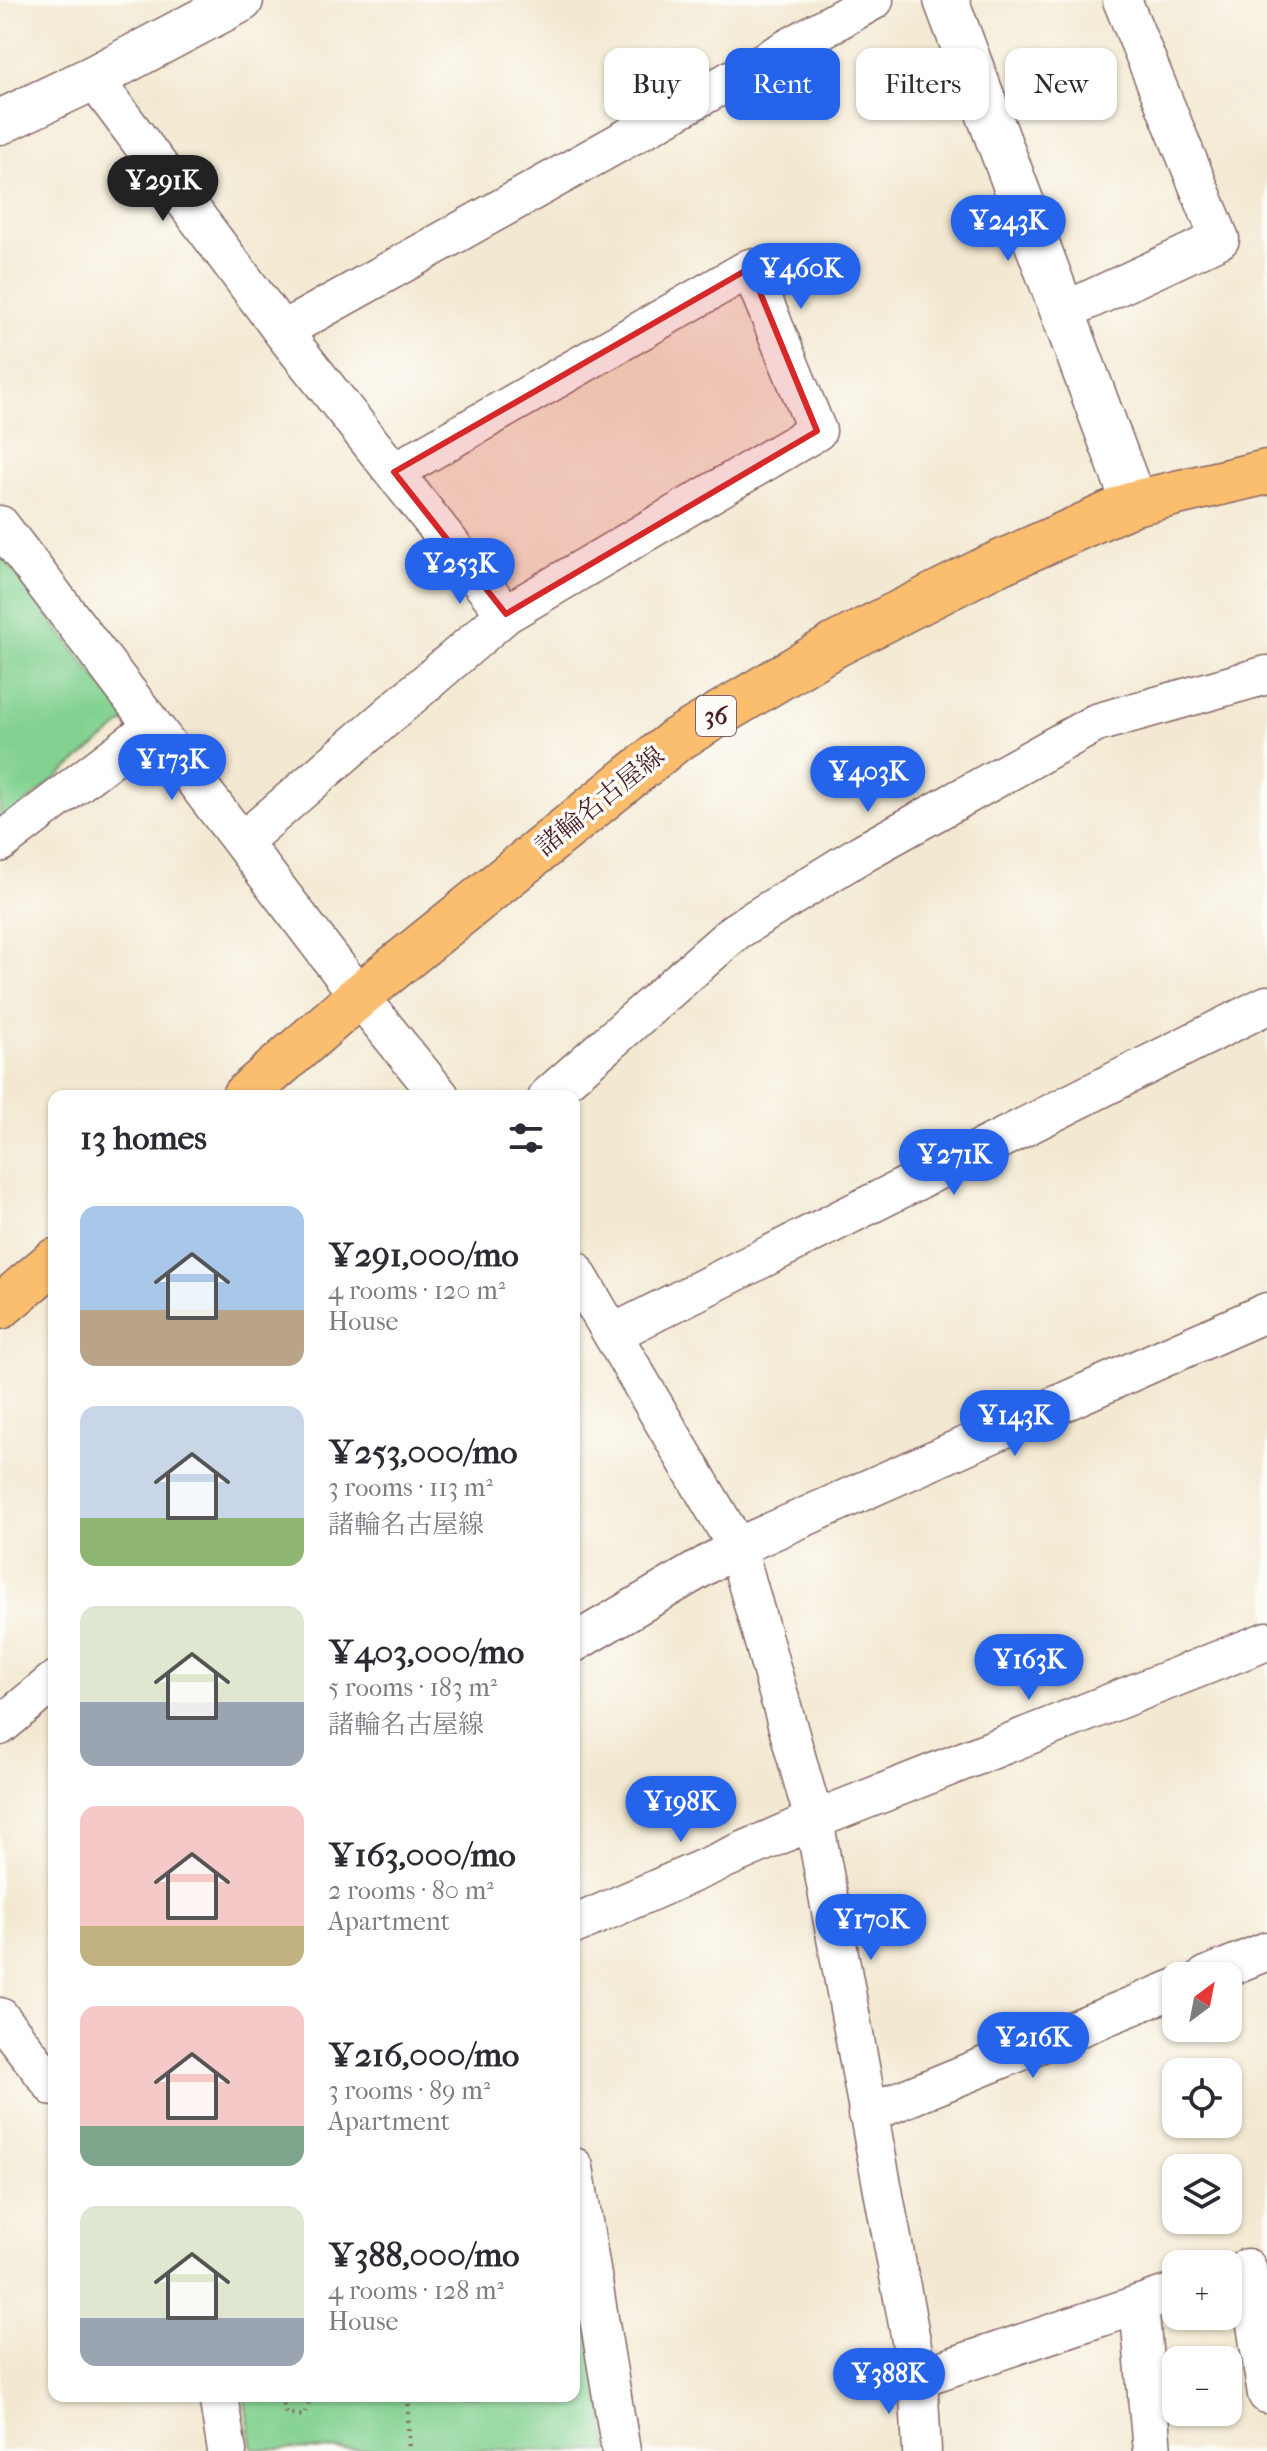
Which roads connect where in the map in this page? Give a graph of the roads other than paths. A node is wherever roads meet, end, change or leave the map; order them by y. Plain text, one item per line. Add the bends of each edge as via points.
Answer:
1 (241, 0) edge
2 (874, 0) edge
3 (946, 0) edge
4 (1122, 0) edge
5 (93, 78) junction
6 (1, 121) edge
7 (1063, 312) junction
8 (282, 331) junction
9 (394, 472) junction
10 (1267, 472) edge
11 (1134, 503) junction
12 (0, 525) edge
13 (506, 614) junction
14 (1267, 675) edge
15 (153, 726) junction
16 (242, 842) junction
17 (0, 843) edge
18 (359, 996) junction
19 (1267, 1005) edge
20 (251, 1090) edge
21 (435, 1090) edge
22 (555, 1090) edge
23 (48, 1266) edge
24 (580, 1279) edge
25 (0, 1307) edge
26 (1267, 1312) edge
27 (612, 1334) junction
28 (737, 1547) junction
29 (580, 1639) edge
30 (1267, 1641) edge
31 (48, 1686) edge
32 (0, 1726) edge
33 (814, 1820) junction
34 (580, 1922) edge
35 (1267, 1951) edge
36 (1240, 1962) edge
37 (1162, 1994) edge
38 (0, 2017) edge
39 (48, 2079) edge
40 (867, 2114) junction
41 (580, 2203) edge
42 (1247, 2268) edge
43 (1162, 2297) edge
44 (1139, 2304) junction
45 (918, 2378) junction
46 (1267, 2394) edge
47 (219, 2402) edge
48 (227, 2451) edge
49 (621, 2451) edge
50 (922, 2451) edge
51 (1152, 2451) edge

1 - 5 street
2 - 8 street
3 - 7 street
4 - 7 street via 1220,239
5 - 6 street
5 - 8 street
7 - 11 street
8 - 9 street
9 - 13 street
9 - 13 street via 750,268 817,431
10 - 11 main road, 諸輪名古屋線 / 36
11 - 18 main road, 諸輪名古屋線 / 36 via 835,645 676,740
12 - 15 street
13 - 16 street
14 - 22 street via 1096,723 864,852 736,931
15 - 16 street
15 - 17 street
16 - 18 street
18 - 20 main road, 諸輪名古屋線 / 36
18 - 21 street
19 - 27 street
23 - 25 main road
24 - 27 street
26 - 28 street
27 - 28 street
28 - 29 street
28 - 33 street
30 - 33 street
31 - 32 street
33 - 34 street
33 - 40 street
35 - 36 street
37 - 40 street
38 - 39 street
40 - 45 street
41 - 49 street
42 - 46 street
43 - 44 street
44 - 45 street
44 - 51 street
45 - 50 street
47 - 48 street

